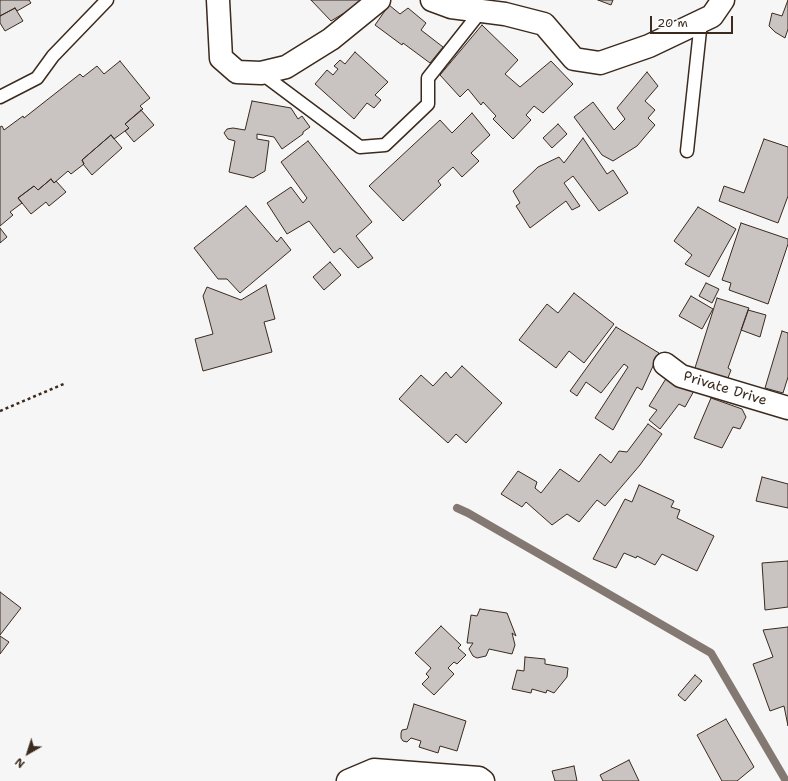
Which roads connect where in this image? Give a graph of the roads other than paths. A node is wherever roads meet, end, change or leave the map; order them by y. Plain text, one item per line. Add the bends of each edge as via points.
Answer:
1 (107, 0) edge
2 (218, 0) edge
3 (379, 0) edge
4 (432, 0) edge
5 (723, 0) edge
6 (481, 11) junction
7 (701, 21) junction
8 (261, 73) junction
9 (0, 97) edge
10 (688, 151) dead end
11 (665, 364) dead end
12 (788, 408) edge
13 (348, 781) edge
14 (482, 781) edge

1 - 9 lane via 53,56 37,78
2 - 8 street via 221,58 237,72
3 - 8 street via 331,39 286,67
4 - 6 street via 452,7
5 - 7 street via 712,16
6 - 7 street via 506,14 544,24 574,59 600,63 649,46
6 - 8 lane via 428,78 428,104 386,145 360,147
7 - 10 lane
11 - 12 street, Private Drive via 681,376
13 - 14 street via 374,770 479,778

